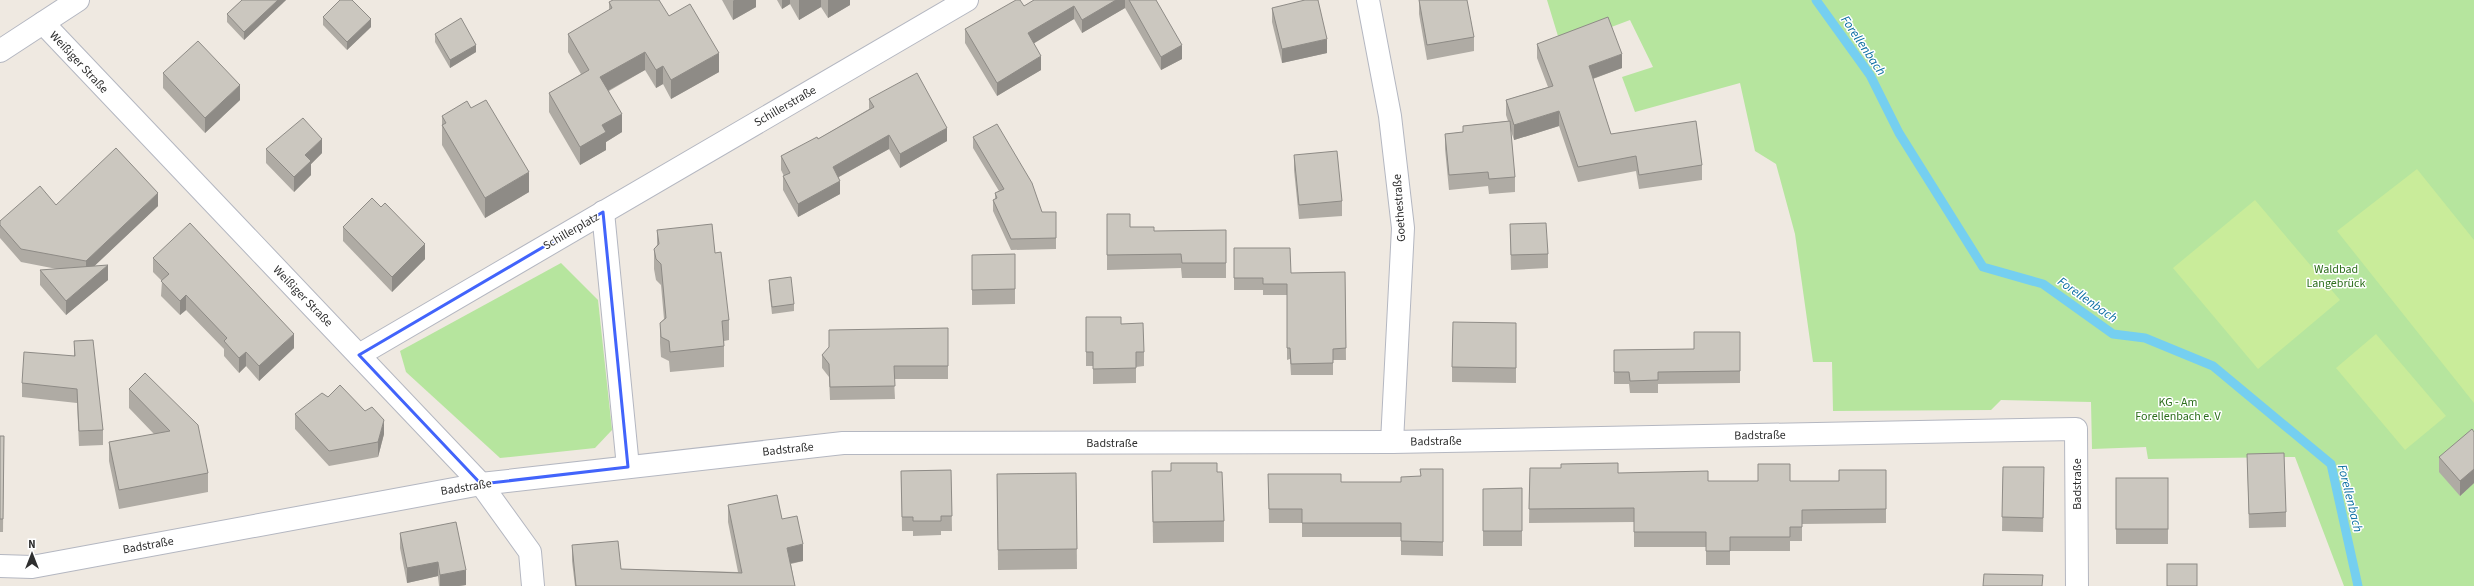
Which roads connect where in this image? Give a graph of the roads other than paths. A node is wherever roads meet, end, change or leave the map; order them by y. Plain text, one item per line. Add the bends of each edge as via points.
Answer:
1 (78, 0) edge
2 (967, 0) edge
3 (1368, 0) edge
4 (43, 23) junction
5 (0, 51) edge
6 (603, 212) junction
7 (359, 355) junction
8 (1392, 442) junction
9 (628, 468) junction
10 (481, 484) junction
11 (0, 566) edge
12 (533, 586) edge
13 (2077, 586) edge

1 - 4 street
2 - 6 street, Schillerstraße
3 - 8 street, Goethestraße via 1390,116 1403,228
4 - 5 street
4 - 7 street, Weißiger Straße
6 - 7 street, Schillerplatz
6 - 9 street, Schillerplatz
7 - 10 street, Weißiger Straße
8 - 9 street, Badstraße via 843,443
8 - 13 street, Badstraße via 2076,429
9 - 10 street, Badstraße
10 - 11 street, Badstraße via 32,567
10 - 12 street, Weißiger Straße via 530,552

